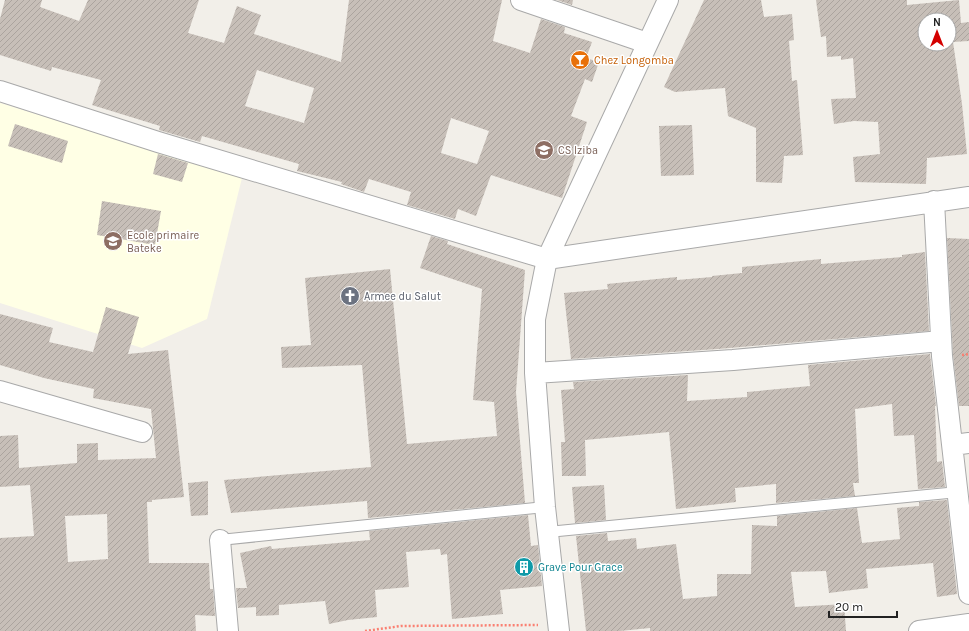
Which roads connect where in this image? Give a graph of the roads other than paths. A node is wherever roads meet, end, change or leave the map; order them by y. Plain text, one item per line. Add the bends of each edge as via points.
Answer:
1 (521, 0) edge
2 (668, 0) edge
3 (647, 43) junction
4 (0, 91) edge
5 (969, 197) edge
6 (934, 201) junction
7 (547, 260) junction
8 (941, 341) junction
9 (535, 372) junction
10 (0, 391) edge
11 (142, 432) dead end
12 (961, 444) edge
13 (958, 492) junction
14 (545, 507) junction
15 (548, 532) junction
16 (220, 540) joint
17 (969, 594) edge
18 (969, 624) edge
19 (559, 628) edge
20 (228, 631) edge
21 (919, 631) edge

1 - 3 street
2 - 3 street
3 - 7 street
4 - 7 street
5 - 6 street
6 - 7 street
6 - 8 street
7 - 9 street via 535,319
8 - 9 street via 733,360
8 - 12 street
9 - 14 street
10 - 11 street
12 - 13 street
13 - 15 lane
13 - 17 street
14 - 15 street
14 - 16 lane
15 - 19 street
16 - 20 street
18 - 21 street

